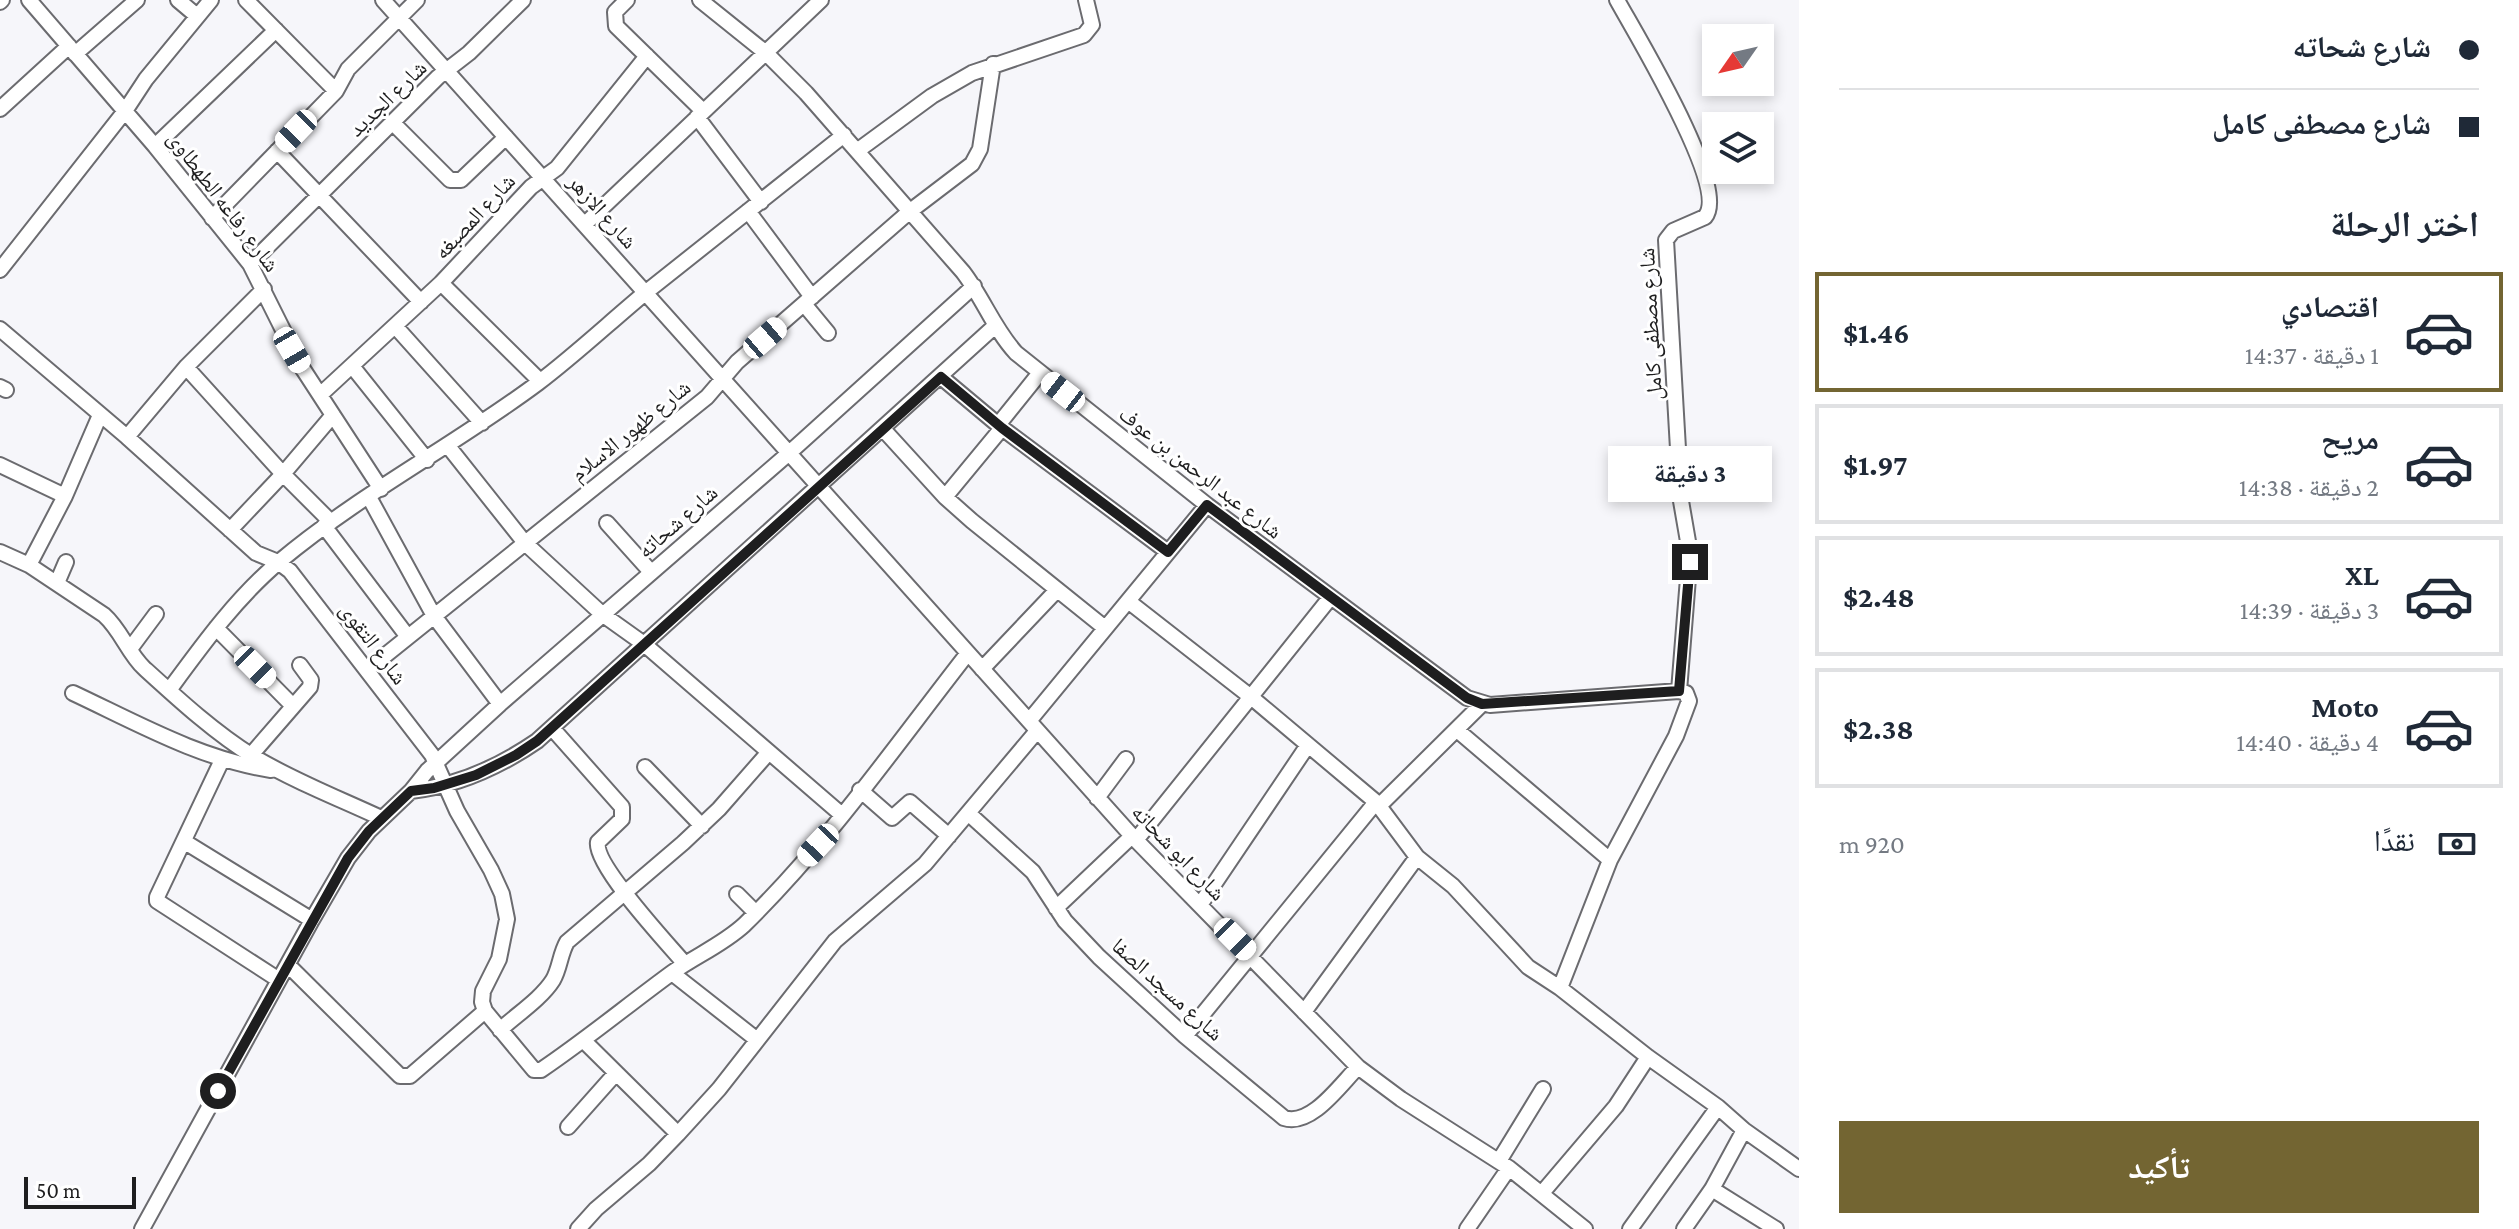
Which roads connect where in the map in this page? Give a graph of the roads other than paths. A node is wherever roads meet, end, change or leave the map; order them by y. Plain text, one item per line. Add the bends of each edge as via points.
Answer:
1 (29, 0) edge
2 (178, 0) edge
3 (211, 0) edge
4 (246, 0) edge
5 (383, 0) edge
6 (417, 0) edge
7 (523, 0) edge
8 (627, 0) edge
9 (700, 0) edge
10 (726, 0) edge
11 (821, 0) edge
12 (1086, 0) edge
13 (1617, 0) edge
14 (132, 2) edge
15 (717, 13) junction
16 (197, 16) junction
17 (399, 17) junction
18 (276, 30) junction
19 (72, 50) junction
20 (766, 53) junction
21 (647, 56) junction
22 (993, 64) junction
23 (447, 70) junction
24 (336, 91) junction
25 (0, 109) edge
26 (125, 111) junction
27 (700, 114) junction
28 (392, 122) junction
29 (844, 135) junction
30 (506, 137) junction
31 (155, 146) junction
32 (277, 151) junction
33 (857, 151) junction
34 (542, 178) junction
35 (320, 194) junction
36 (761, 202) junction
37 (748, 211) junction
38 (909, 212) junction
39 (212, 218) junction
40 (585, 224) junction
41 (250, 264) junction
42 (0, 270) edge
43 (441, 283) junction
44 (974, 286) junction
45 (264, 289) junction
46 (647, 292) junction
47 (808, 300) junction
48 (421, 302) junction
49 (395, 326) junction
50 (995, 326) junction
51 (0, 329) edge
52 (828, 333) dead end
53 (352, 366) junction
54 (186, 367) junction
55 (1039, 374) junction
56 (941, 377) junction
57 (723, 378) junction
58 (540, 381) junction
59 (320, 395) junction
60 (100, 415) junction
61 (333, 415) junction
62 (482, 423) junction
63 (1000, 426) junction
64 (883, 429) junction
65 (127, 437) junction
66 (448, 446) junction
67 (788, 454) junction
68 (427, 460) junction
69 (0, 465) edge
70 (283, 474) junction
71 (818, 488) junction
72 (375, 493) junction
73 (65, 496) junction
74 (945, 497) junction
75 (1207, 505) junction
76 (607, 523) dead end
77 (328, 524) junction
78 (230, 530) junction
79 (525, 543) junction
80 (0, 552) edge
81 (1168, 552) junction
82 (66, 562) dead end
83 (278, 562) junction
84 (29, 565) junction
85 (651, 572) junction
86 (57, 583) junction
87 (1057, 590) junction
88 (1330, 598) junction
89 (1128, 601) junction
90 (156, 614) dead end
91 (602, 614) junction
92 (434, 616) junction
93 (216, 628) junction
94 (1105, 628) junction
95 (408, 637) junction
96 (644, 644) junction
97 (130, 649) junction
98 (968, 653) junction
99 (300, 665) dead end
100 (982, 669) junction
101 (367, 670) junction
102 (170, 689) junction
103 (1679, 691) junction
104 (73, 693) dead end
105 (1251, 697) junction
106 (500, 704) junction
107 (1482, 704) junction
108 (293, 706) junction
109 (1033, 726) junction
110 (552, 728) junction
111 (1457, 730) junction
112 (1308, 745) junction
113 (769, 752) junction
114 (251, 755) junction
115 (1126, 759) dead end
116 (222, 760) junction
117 (437, 762) junction
118 (645, 767) dead end
119 (279, 771) junction
120 (445, 785) junction
121 (860, 790) junction
122 (411, 791) junction
123 (1097, 798) junction
124 (1378, 804) junction
125 (968, 813) junction
126 (842, 815) junction
127 (381, 818) junction
128 (702, 826) junction
129 (949, 836) junction
130 (1134, 838) junction
131 (185, 842) junction
132 (1417, 857) junction
133 (1610, 860) junction
134 (625, 893) junction
135 (737, 894) dead end
136 (1200, 905) junction
137 (1056, 908) junction
138 (755, 912) junction
139 (312, 920) junction
140 (1252, 957) junction
141 (288, 965) junction
142 (679, 968) junction
143 (279, 980) junction
144 (1560, 988) junction
145 (485, 1011) junction
146 (1304, 1012) junction
147 (500, 1030) junction
148 (1185, 1036) junction
149 (756, 1039) junction
150 (584, 1041) junction
151 (1648, 1057) junction
152 (1358, 1067) junction
153 (616, 1073) junction
154 (1543, 1089) dead end
155 (1718, 1107) junction
156 (568, 1127) dead end
157 (1744, 1130) junction
158 (678, 1134) junction
159 (1504, 1164) junction
160 (1799, 1169) edge
161 (1712, 1189) junction
162 (1542, 1193) junction
163 (1766, 1227) edge
164 (142, 1229) edge
165 (578, 1229) edge
166 (1467, 1229) edge
167 (1585, 1229) edge
168 (1630, 1229) edge
169 (1684, 1229) edge

1 - 19 street, شارع رفاعه الطهطاوى
2 - 16 street
3 - 16 street
4 - 18 street
5 - 17 street, شارع الازهر
6 - 17 street
7 - 23 street, شارع الجديد
8 - 21 street via 615,12 614,22
9 - 15 street
10 - 15 street
11 - 20 street
12 - 22 street via 1092,25 1084,35
13 - 103 street, شارع مصطفى كامل via 1690,135 1710,206 1705,217 1673,231 1666,240 1681,501 1690,553
14 - 19 street
15 - 20 street
16 - 26 street
17 - 23 street, شارع الازهر
17 - 24 street via 348,69
18 - 24 street
18 - 31 street
19 - 25 street
19 - 26 street, شارع رفاعه الطهطاوى
20 - 27 street
20 - 29 street, شارع عبد الرحمن بن عوف
21 - 27 street
21 - 34 street, شارع المصبغه via 557,168
22 - 33 street via 952,83
22 - 38 street, شارع ظهور الاسلام via 978,157
23 - 28 street, شارع الجديد
23 - 30 street, شارع الازهر
24 - 32 street
26 - 31 street, شارع رفاعه الطهطاوى
26 - 42 street
27 - 36 street
27 - 40 street
28 - 30 street via 455,182
28 - 35 street, شارع الجديد
29 - 33 street, شارع عبد الرحمن بن عوف
29 - 36 street
30 - 34 street, شارع الازهر
31 - 39 street, شارع رفاعه الطهطاوى
32 - 35 street
32 - 39 street
33 - 38 street, شارع عبد الرحمن بن عوف
34 - 40 street, شارع الازهر
34 - 43 street, شارع المصبغه
35 - 41 street, شارع الجديد
35 - 48 street
36 - 37 street
37 - 46 street
37 - 47 street
38 - 44 street, شارع عبد الرحمن بن عوف
38 - 47 street, شارع ظهور الاسلام
39 - 41 street, شارع رفاعه الطهطاوى
40 - 46 street, شارع الازهر
41 - 45 street, شارع رفاعه الطهطاوى
43 - 48 street, شارع المصبغه
43 - 58 street
44 - 50 street, شارع عبد الرحمن بن عوف
44 - 67 street, شارع شحاته
45 - 54 street
45 - 59 street, شارع رفاعه الطهطاوى
46 - 57 street, شارع الازهر
46 - 58 street
47 - 52 street
47 - 57 street, شارع ظهور الاسلام
48 - 49 street, شارع المصبغه
49 - 53 street, شارع المصبغه
49 - 62 street
50 - 55 street, شارع عبد الرحمن بن عوف
50 - 56 street
51 - 60 street, شارع التقوى
53 - 59 street, شارع المصبغه
53 - 68 street
54 - 65 street
54 - 70 street
55 - 63 street
55 - 75 street, شارع عبد الرحمن بن عوف
56 - 63 street
56 - 64 street
57 - 67 street, شارع الازهر
57 - 79 street, شارع ظهور الاسلام via 707,397
58 - 62 street
59 - 61 street, شارع رفاعه الطهطاوى
60 - 65 street, شارع التقوى
60 - 73 street
61 - 70 street
61 - 72 street, شارع رفاعه الطهطاوى
62 - 66 street
63 - 74 street
63 - 81 street
64 - 71 street
64 - 74 street
65 - 78 street, شارع التقوى
66 - 68 street
66 - 79 street
67 - 71 street, شارع ابو شحاته
67 - 85 street, شارع شحاته
68 - 72 street
69 - 73 street
70 - 77 street
70 - 78 street
71 - 96 street
71 - 98 street, شارع ابو شحاته
72 - 77 street
72 - 92 street, شارع رفاعه الطهطاوى
73 - 84 street
74 - 87 street
75 - 81 street
75 - 88 street, شارع عبد الرحمن بن عوف
76 - 85 street
77 - 83 street
77 - 95 street
78 - 83 street, شارع التقوى via 256,553
79 - 91 street
79 - 92 street, شارع ظهور الاسلام
80 - 84 street
81 - 89 street
82 - 86 street
83 - 93 street
83 - 101 street, شارع التقوى via 296,576
84 - 86 street
85 - 91 street, شارع شحاته
86 - 97 street via 109,620
87 - 94 street
87 - 100 street
88 - 105 street
88 - 107 street, شارع عبد الرحمن بن عوف
89 - 94 street
89 - 105 street
90 - 97 street
91 - 96 street
91 - 106 street, شارع شحاته
92 - 95 street, شارع ظهور الاسلام
92 - 106 street, شارع رفاعه الطهطاوى
93 - 102 street
93 - 108 street
94 - 109 street
95 - 101 street, شارع ظهور الاسلام
96 - 110 street
96 - 113 street
97 - 102 street
98 - 100 street, شارع ابو شحاته
98 - 121 street
99 - 108 street via 311,684
100 - 109 street, شارع ابو شحاته
101 - 117 street, شارع التقوى
102 - 114 street
103 - 107 street
103 - 133 street via 1689,701 1676,736
104 - 116 street
105 - 112 street
105 - 130 street
106 - 117 street, شارع شحاته
107 - 111 street
108 - 114 street
109 - 123 street, شارع ابو شحاته
109 - 125 street
110 - 120 street via 497,766
110 - 134 street via 622,807 622,819 596,845
111 - 124 street
111 - 133 street
112 - 124 street
112 - 136 street
113 - 126 street
113 - 128 street
114 - 119 street
115 - 123 street
116 - 119 street
116 - 131 street
117 - 120 street, شارع التقوى
117 - 122 street, شارع شحاته
118 - 128 street
119 - 127 street
120 - 122 street
120 - 145 street, شارع التقوى via 491,870 507,919 499,959 483,991
121 - 126 street
121 - 129 street via 892,818 913,803
122 - 127 street, شارع شحاته
123 - 130 street, شارع ابو شحاته
124 - 132 street
124 - 140 street
125 - 129 street
125 - 137 street, شارع مسجد الصفا via 1033,872
126 - 138 street
127 - 139 street, شارع شحاته via 348,858
128 - 134 street
129 - 149 street via 904,884 835,941
130 - 136 street, شارع ابو شحاته
130 - 137 street
131 - 139 street
131 - 143 street via 157,901
132 - 144 street via 1453,886 1514,955
132 - 146 street
133 - 144 street
134 - 142 street
134 - 147 street via 567,942 549,985
135 - 138 street
136 - 140 street, شارع ابو شحاته
137 - 148 street, شارع مسجد الصفا via 1087,946
138 - 142 street via 717,947
139 - 141 street, شارع شحاته
140 - 146 street, شارع ابو شحاته
140 - 148 street
141 - 143 street, شارع شحاته
141 - 145 street via 400,1076 410,1076
142 - 149 street
142 - 150 street
143 - 164 street, شارع شحاته
144 - 151 street
145 - 147 street
146 - 152 street, شارع ابو شحاته
147 - 150 street via 531,1068 541,1070
148 - 152 street, شارع مسجد الصفا via 1290,1120 1309,1116
149 - 158 street
150 - 153 street
151 - 155 street
151 - 162 street via 1609,1114
152 - 159 street, شارع ابو شحاته
153 - 156 street
153 - 158 street
154 - 159 street
155 - 157 street
155 - 168 street
157 - 160 street
157 - 161 street
158 - 165 street
159 - 162 street, شارع ابو شحاته
159 - 166 street
161 - 163 street
161 - 169 street
162 - 167 street, شارع ابو شحاته

